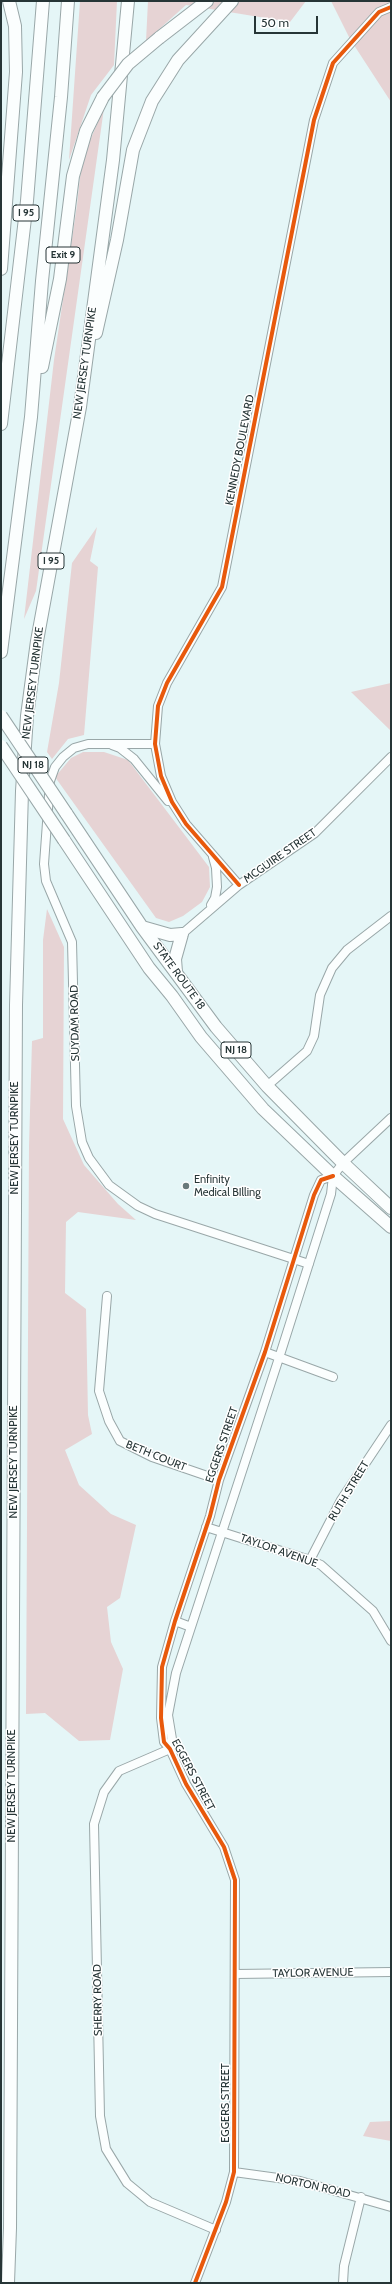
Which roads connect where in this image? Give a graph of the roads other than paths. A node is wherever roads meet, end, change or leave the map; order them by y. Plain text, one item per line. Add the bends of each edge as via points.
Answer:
1 (9, 1) edge
2 (43, 1) edge
3 (68, 1) edge
4 (128, 1) edge
5 (207, 1) edge
6 (232, 1) edge
7 (391, 7) edge
8 (1, 269) edge
9 (80, 407) junction
10 (32, 417) junction
11 (1, 424) edge
12 (1, 652) edge
13 (1, 716) edge
14 (105, 744) junction
15 (155, 744) junction
16 (1, 746) edge
17 (391, 757) edge
18 (186, 824) junction
19 (211, 852) junction
20 (239, 885) junction
21 (208, 911) junction
22 (391, 916) edge
23 (142, 927) junction
24 (182, 934) junction
25 (176, 972) junction
26 (267, 1086) junction
27 (391, 1118) edge
28 (343, 1163) junction
29 (333, 1176) junction
30 (391, 1208) edge
31 (391, 1227) edge
32 (294, 1259) junction
33 (308, 1264) junction
34 (107, 1296) dead end
35 (264, 1352) junction
36 (279, 1358) junction
37 (333, 1377) dead end
38 (391, 1425) edge
39 (219, 1480) junction
40 (206, 1527) junction
41 (222, 1532) junction
42 (310, 1560) junction
43 (175, 1621) junction
44 (191, 1627) junction
45 (391, 1641) edge
46 (170, 1749) junction
47 (391, 1972) edge
48 (235, 1974) junction
49 (234, 2172) junction
50 (361, 2197) junction
51 (391, 2207) edge
52 (216, 2230) junction
53 (8, 2283) edge
54 (195, 2283) edge
55 (343, 2283) edge

1 - 8 highway via 15,26 16,72
2 - 11 highway, I 95 via 27,201
3 - 10 highway, I 95
4 - 9 highway, NEW JERSEY TURNPIKE / I 95 via 113,160
5 - 10 highway, Exit 9, bridge via 128,64 103,97 86,131 73,176 60,279
6 - 9 highway via 164,79 142,125 128,171 117,240
7 - 15 street, KENNEDY BOULEVARD via 378,12 333,63 314,120 222,587 167,683 158,706
9 - 53 highway, NEW JERSEY TURNPIKE / I 95 via 31,679 20,849 16,1005 11,2212
10 - 12 highway, I 95
13 - 23 highway, STATE ROUTE 18 / NJ 18, bridge
14 - 15 street, SUYDAM ROAD
14 - 18 street via 120,748 134,759
14 - 32 street, SUYDAM ROAD via 88,744 74,748 55,767 50,781 45,857 46,881 72,942 76,1106 82,1142 89,1158 109,1185 138,1206 155,1214
15 - 18 street, KENNEDY BOULEVARD via 160,776
16 - 29 highway, STATE ROUTE 18 / NJ 18, bridge via 148,968 172,996 201,1038 263,1109
17 - 20 street, MCGUIRE STREET via 315,834
18 - 19 street, KENNEDY BOULEVARD
19 - 20 street, KENNEDY BOULEVARD
19 - 21 street via 216,868 217,887 216,898
20 - 21 street, MCGUIRE STREET
21 - 24 street, MCGUIRE STREET
22 - 26 street via 347,950 332,968 320,995 314,1036 307,1051
23 - 24 highway via 170,935
23 - 25 highway, STATE ROUTE 18 / NJ 18
24 - 25 highway via 175,959
25 - 26 highway, STATE ROUTE 18 / NJ 18 via 216,1027
26 - 28 highway, STATE ROUTE 18 / NJ 18
27 - 28 street, EGGERS STREET
28 - 29 street, EGGERS STREET
28 - 30 highway, STATE ROUTE 18 / NJ 18
29 - 31 highway, STATE ROUTE 18 / NJ 18
29 - 32 street, EGGERS STREET via 321,1180
29 - 33 street, EGGERS STREET via 331,1194
32 - 33 street, SUYDAM ROAD
32 - 35 street, EGGERS STREET
33 - 36 street, EGGERS STREET
34 - 39 street, BETH COURT via 99,1391 109,1421 120,1441 152,1457
35 - 36 street
35 - 39 street, EGGERS STREET
36 - 37 street
36 - 41 street, EGGERS STREET
38 - 42 street, RUTH STREET via 341,1500
39 - 40 street, EGGERS STREET
40 - 41 street, TAYLOR AVENUE
40 - 43 street, EGGERS STREET
41 - 42 street, TAYLOR AVENUE
41 - 44 street, EGGERS STREET
42 - 45 street, TAYLOR AVENUE via 321,1565 373,1611
43 - 44 street
43 - 46 street, EGGERS STREET via 162,1667 160,1694 164,1742
44 - 46 street, EGGERS STREET via 170,1697
46 - 48 street, EGGERS STREET via 186,1784 224,1848 235,1880
46 - 52 street, SHERRY ROAD via 119,1771 104,1792 94,1824 100,2116 106,2150 127,2183 150,2202
47 - 48 street, TAYLOR AVENUE
48 - 49 street, EGGERS STREET
49 - 50 street, NORTON ROAD via 300,2181
49 - 52 street, EGGERS STREET
50 - 51 street, NORTON ROAD
50 - 55 street via 344,2266
52 - 54 street, EGGERS STREET

